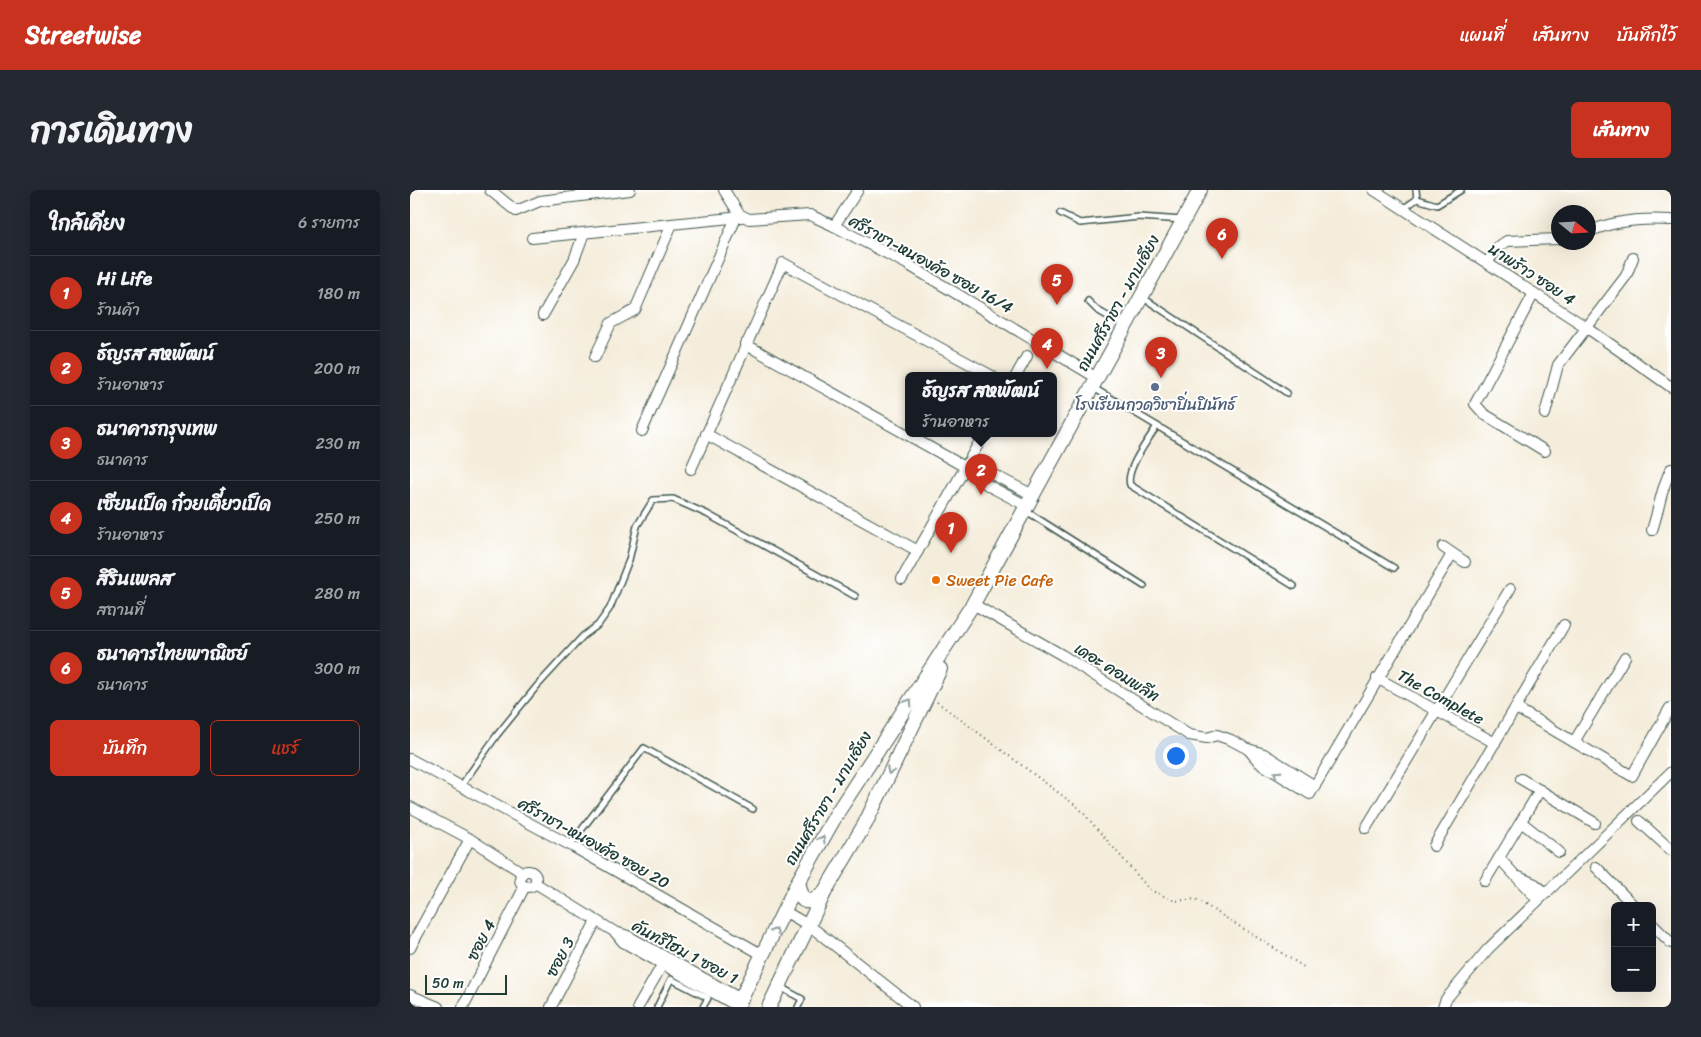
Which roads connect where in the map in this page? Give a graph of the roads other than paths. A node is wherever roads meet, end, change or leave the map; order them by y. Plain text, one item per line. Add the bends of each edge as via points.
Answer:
1 (490, 190) edge
2 (630, 190) edge
3 (724, 190) edge
4 (858, 190) edge
5 (1200, 190) edge
6 (1374, 190) edge
7 (1416, 190) edge
8 (1460, 190) edge
9 (1417, 199) junction
10 (1404, 208) junction
11 (1060, 213) dead end
12 (741, 218) junction
13 (1183, 220) junction
14 (1671, 220) edge
15 (672, 224) junction
16 (834, 226) junction
17 (1596, 228) edge
18 (584, 233) junction
19 (532, 238) dead end
20 (1551, 239) edge
21 (1633, 258) dead end
22 (1487, 264) junction
23 (1534, 293) junction
24 (1142, 296) junction
25 (1088, 301) dead end
26 (543, 315) dead end
27 (1126, 326) junction
28 (1586, 326) junction
29 (745, 344) junction
30 (1027, 356) dead end
31 (596, 357) dead end
32 (985, 372) edge
33 (1018, 372) edge
34 (1094, 383) junction
35 (1671, 387) edge
36 (1287, 393) dead end
37 (1545, 414) dead end
38 (1157, 426) junction
39 (642, 431) dead end
40 (905, 433) edge
41 (706, 434) junction
42 (911, 437) edge
43 (982, 437) edge
44 (1545, 451) dead end
45 (965, 467) junction
46 (691, 469) dead end
47 (1671, 469) edge
48 (1027, 503) junction
49 (1652, 530) dead end
50 (1442, 548) dead end
51 (918, 551) junction
52 (1452, 554) junction
53 (1465, 562) dead end
54 (1394, 568) dead end
55 (902, 580) dead end
56 (1144, 586) dead end
57 (1294, 586) dead end
58 (1510, 589) dead end
59 (856, 596) dead end
60 (973, 604) junction
61 (965, 617) junction
62 (1564, 625) dead end
63 (1625, 657) dead end
64 (1377, 678) junction
65 (1516, 708) junction
66 (1670, 708) edge
67 (1436, 711) junction
68 (1574, 742) junction
69 (1495, 743) junction
70 (1248, 749) joint
71 (410, 759) edge
72 (1671, 772) edge
73 (1521, 779) dead end
74 (461, 786) junction
75 (1540, 790) junction
76 (410, 807) edge
77 (753, 809) dead end
78 (1639, 821) dead end
79 (1520, 822) junction
80 (1595, 823) dead end
81 (1366, 828) dead end
82 (470, 839) junction
83 (570, 844) junction
84 (1434, 846) dead end
85 (1671, 850) edge
86 (1559, 852) dead end
87 (1498, 858) junction
88 (1596, 867) dead end
89 (1485, 881) dead end
90 (798, 882) junction
91 (530, 885) junction
92 (825, 891) junction
93 (1542, 896) junction
94 (1630, 902) edge
95 (784, 911) junction
96 (596, 921) junction
97 (810, 926) junction
98 (1656, 928) edge
99 (1671, 943) edge
100 (410, 948) edge
101 (763, 954) junction
102 (665, 961) junction
103 (779, 987) junction
104 (410, 995) edge
105 (738, 1004) edge
106 (438, 1007) edge
107 (463, 1007) edge
108 (551, 1007) edge
109 (638, 1007) edge
110 (657, 1007) edge
111 (703, 1007) edge
112 (769, 1007) edge
113 (798, 1007) edge
114 (913, 1007) edge
115 (1443, 1007) edge

1 - 2 street via 516,211 540,201
3 - 12 street
4 - 16 street
5 - 13 main road, ถนนศรีราชา - มาบเอียง
6 - 10 street, นาพร้าว ซอย 4
7 - 9 lane
8 - 9 lane via 1437,205
9 - 10 lane
10 - 22 street, นาพร้าว ซอย 4
11 - 13 lane via 1080,223 1139,217
12 - 15 street, ศรีราชา-หนองค้อ ซอย 16/4
12 - 16 street, ศรีราชา-หนองค้อ ซอย 16/4 via 810,215
12 - 39 street
13 - 24 main road, ถนนศรีราชา - มาบเอียง
14 - 17 street via 1646,218 1608,223
15 - 18 street, ศรีราชา-หนองค้อ ซอย 16/4
15 - 31 street via 635,310 611,323
16 - 34 street, ศรีราชา-หนองค้อ ซอย 16/4 via 907,264
18 - 19 street, ศรีราชา-หนองค้อ ซอย 16/4
18 - 26 street via 574,260
20 - 22 street via 1507,241 1498,247
21 - 28 street via 1626,276
22 - 23 street, นาพร้าว ซอย 4
23 - 28 street, นาพร้าว ซอย 4
23 - 44 street via 1475,404 1484,414
24 - 27 main road, ถนนศรีราชา - มาบเอียง
24 - 36 lane
25 - 27 lane
27 - 34 main road, ถนนศรีราชา - มาบเอียง
28 - 35 street, นาพร้าว ซอย 4
28 - 37 street via 1558,365
29 - 32 street via 783,263
29 - 40 street
29 - 41 street
30 - 33 street
34 - 38 lane
34 - 48 main road, ถนนศรีราชา - มาบเอียง
38 - 54 lane
38 - 57 lane via 1132,469 1128,479 1130,485
41 - 46 street
41 - 51 street
42 - 45 street
43 - 45 street
45 - 48 street via 975,473 994,475
45 - 51 street
47 - 49 street
48 - 56 lane
48 - 60 main road, ถนนศรีราชา - มาบเอียง
50 - 52 street
51 - 55 street
52 - 53 street
52 - 64 street
58 - 67 street
59 - 74 lane via 707,514 673,499 653,500 637,526 629,560 610,608 598,625 583,636 537,686
60 - 61 main road, ถนนศรีราชา - มาบเอียง
60 - 70 street, เดอะ คอมพลีท via 1189,734 1207,738 1217,735
90 -> 61 main road, ถนนศรีราชา - มาบเอียง via 837,813
61 -> 92 main road, ถนนศรีราชา - มาบเอียง via 865,824
62 - 65 street
63 - 68 street
64 - 67 street, The Complete
64 - 70 street, The Complete via 1312,790 1264,754
65 - 68 street
65 - 69 street
66 - 68 street via 1632,776
67 - 69 street, The Complete
67 - 81 street
69 - 84 street
71 - 74 street, ศรีราชา-หนองค้อ ซอย 20
72 - 93 street
73 - 75 street
74 - 83 street, ศรีราชา-หนองค้อ ซอย 20
75 - 79 street
75 - 80 street
76 - 82 street
77 - 83 lane via 644,748
78 - 85 street
79 - 86 street
79 - 87 street
82 - 91 street via 523,874 521,880
82 - 100 street
83 - 101 street, ศรีราชา-หนองค้อ ซอย 20
87 - 89 street
87 - 93 street via 1518,876 1529,892
88 - 94 street
90 - 92 main road via 800,896 808,902
90 - 95 main road, ถนนศรีราชา - มาบเอียง
91 - 96 street, คันทรีโฮม 1 ซอย 1
91 - 107 street, ซอย 4
92 - 97 main road, ถนนศรีราชา - มาบเอียง
93 - 115 street via 1488,949 1446,999
95 - 97 street
101 -> 95 main road, ถนนศรีราชา - มาบเอียง
96 - 102 street, คันทรีโฮม 1 ซอย 1 via 615,932 623,942
96 - 108 street, ซอย 3
97 - 103 main road, ถนนศรีราชา - มาบเอียง
97 - 114 street
98 - 99 street
101 - 105 main road, ถนนศรีราชา - มาบเอียง
102 - 105 street, คันทรีโฮม 1 ซอย 1
102 - 109 street
103 - 112 main road, ถนนศรีราชา - มาบเอียง
103 - 113 lane via 802,999
104 - 106 street
110 - 111 lane via 672,979 708,998

